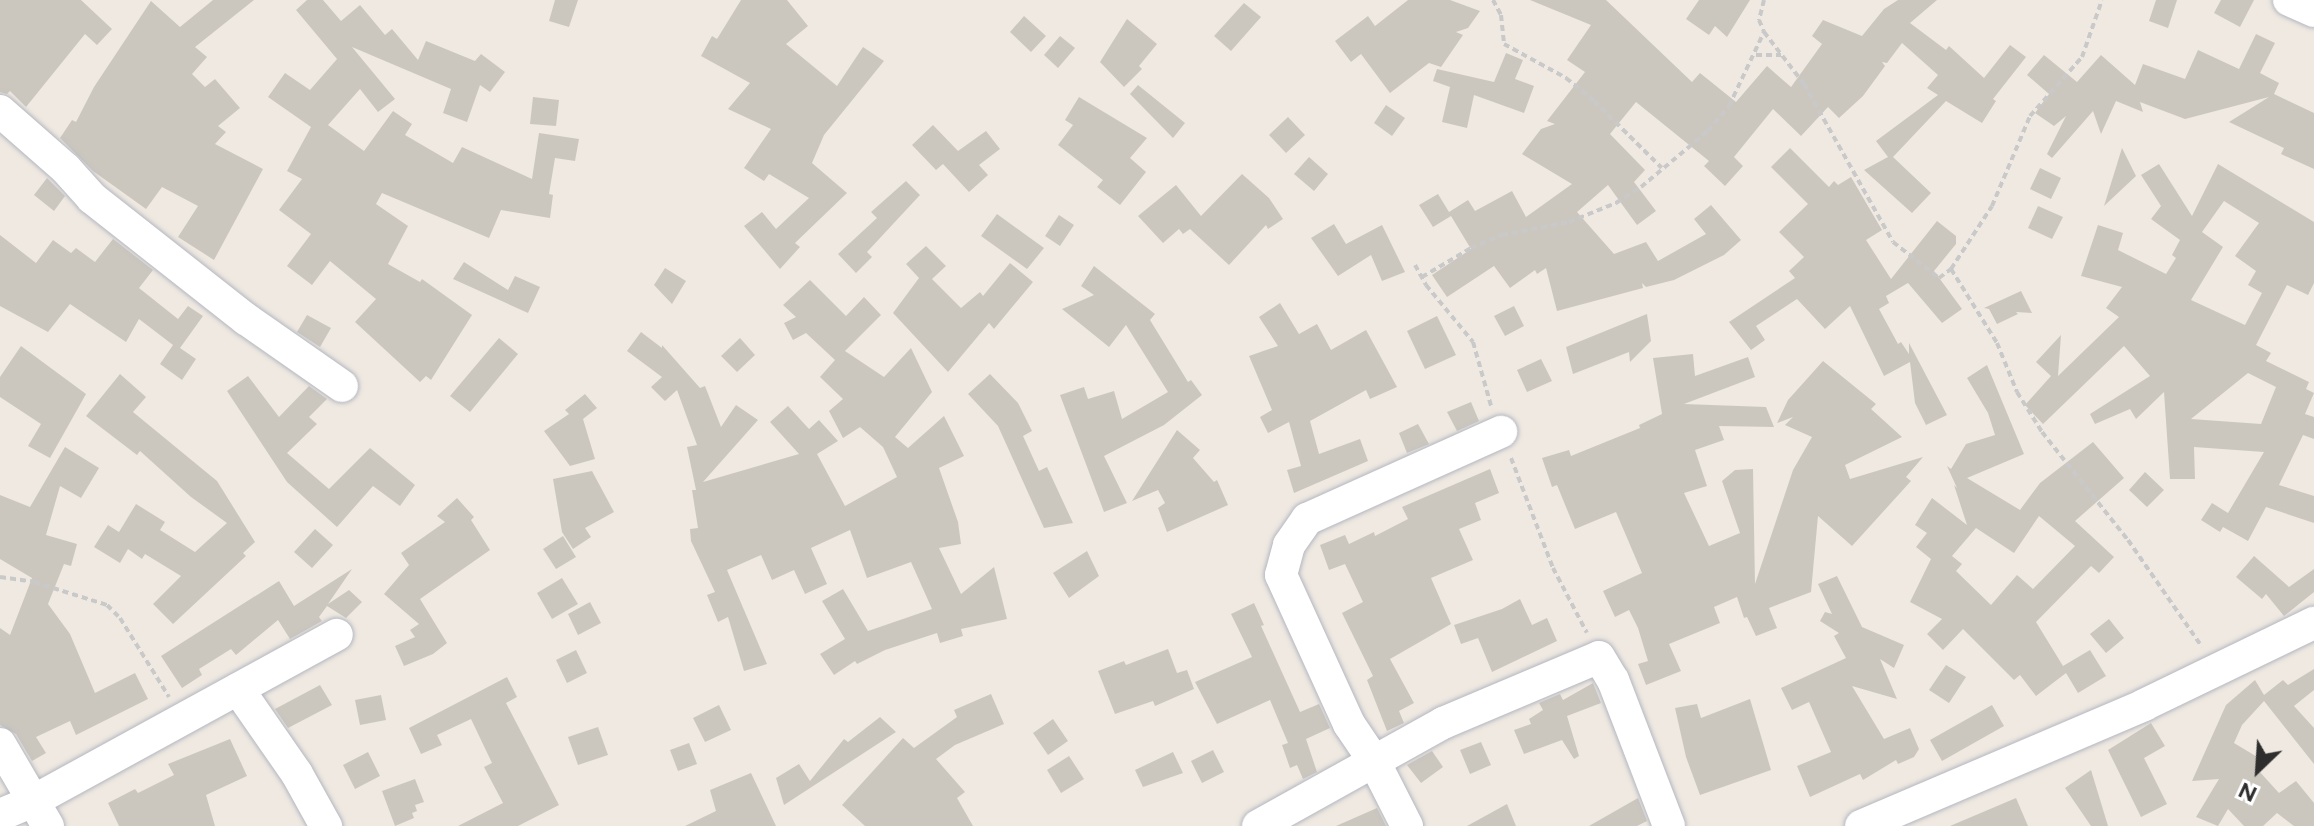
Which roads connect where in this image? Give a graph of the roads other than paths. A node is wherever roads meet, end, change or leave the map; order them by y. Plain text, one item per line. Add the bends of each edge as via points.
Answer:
1 (2289, 0) edge
2 (2314, 11) edge
3 (0, 111) edge
4 (342, 386) dead end
5 (1501, 432) dead end
6 (2314, 623) edge
7 (337, 635) dead end
8 (238, 689) junction
9 (0, 744) edge
10 (1374, 761) junction
11 (42, 813) edge
12 (0, 815) edge
13 (326, 826) edge
14 (1258, 826) edge
15 (1407, 826) edge
16 (1669, 826) edge
17 (1861, 826) edge

1 - 2 street
3 - 4 street via 92,198 246,319
5 - 10 street via 1307,519 1289,545 1281,575 1349,724
6 - 17 street via 2144,705
7 - 8 street
8 - 11 street
8 - 13 street
9 - 11 street
10 - 14 street
10 - 15 street
10 - 16 street via 1443,723 1599,657 1613,680
11 - 12 street

